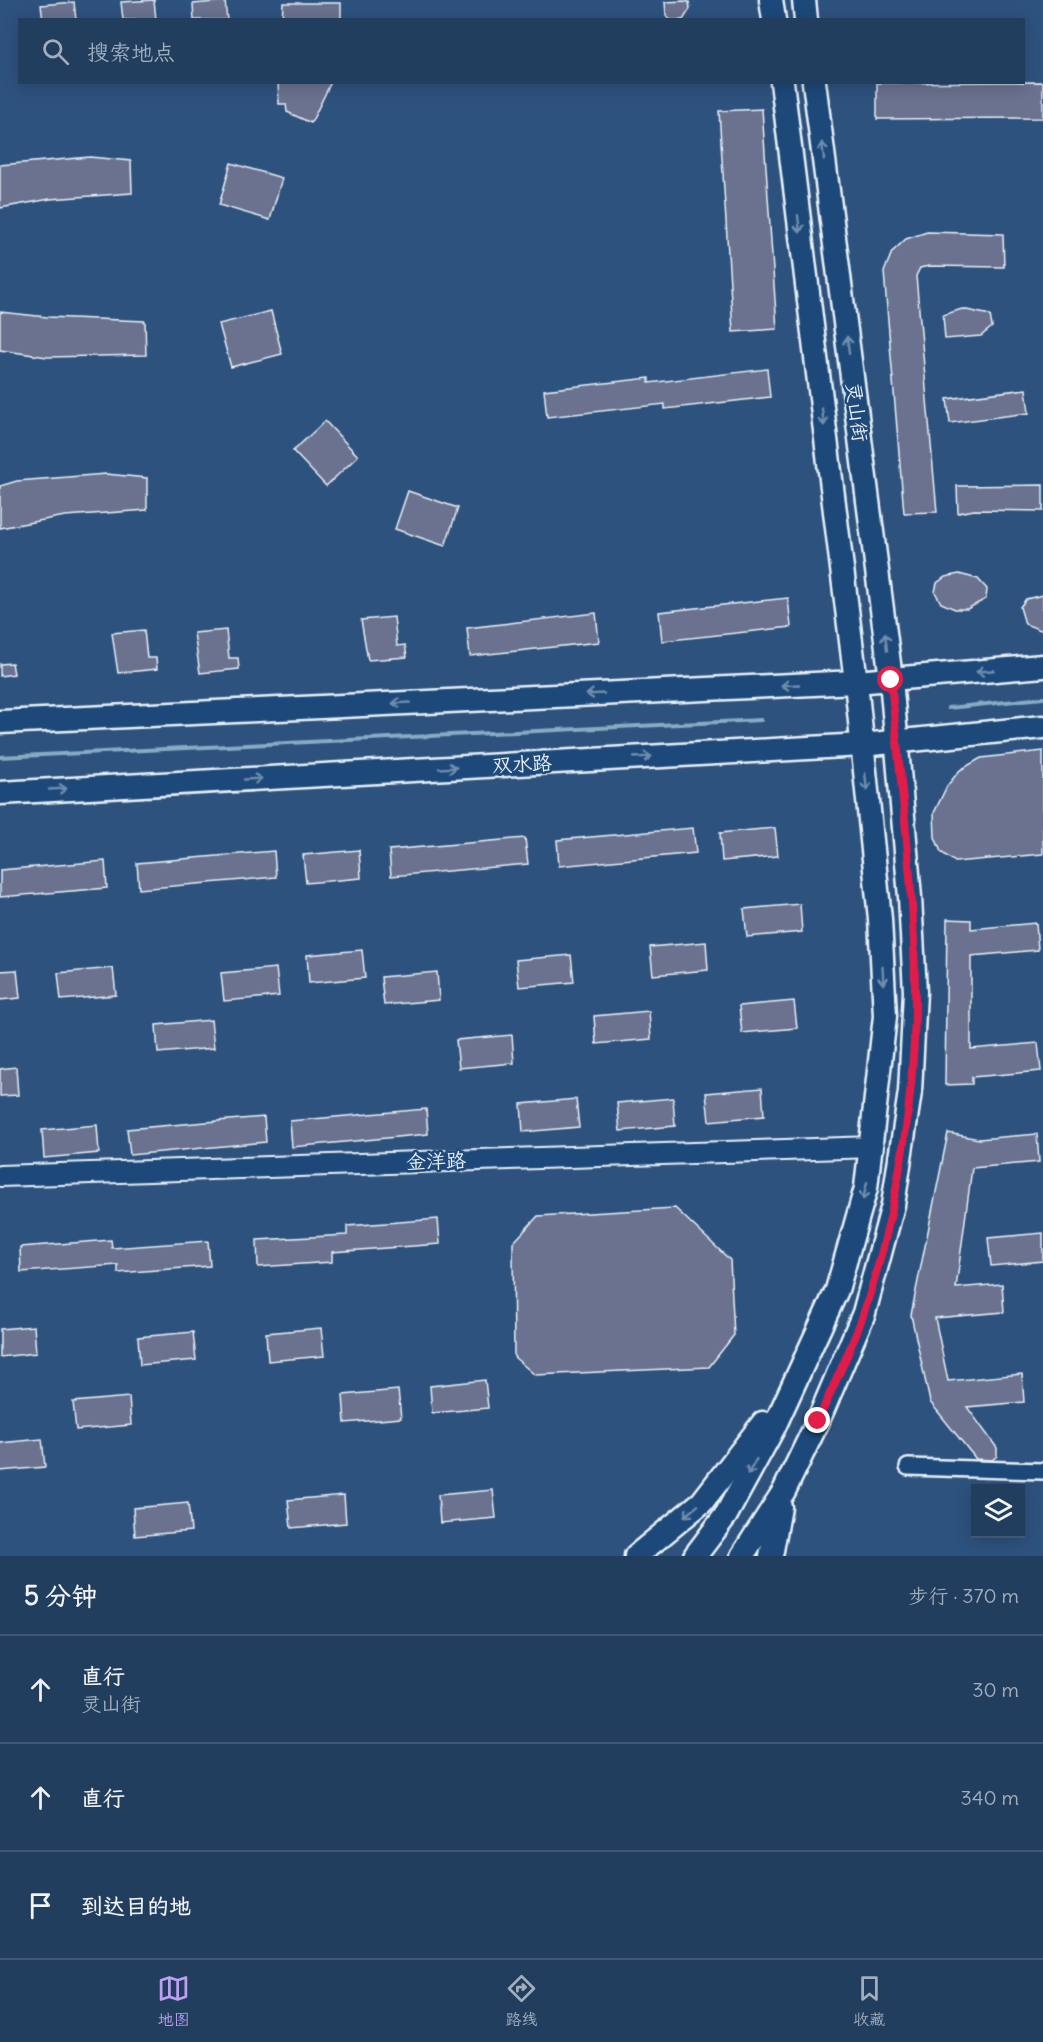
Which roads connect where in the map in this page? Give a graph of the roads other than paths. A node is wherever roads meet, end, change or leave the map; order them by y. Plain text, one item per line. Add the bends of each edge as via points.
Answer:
1 (771, 0) edge
2 (804, 0) edge
3 (774, 18) edge
4 (806, 18) edge
5 (782, 84) edge
6 (814, 84) edge
7 (1043, 666) edge
8 (891, 680) junction
9 (856, 682) junction
10 (0, 722) edge
11 (1043, 727) edge
12 (896, 742) junction
13 (862, 745) junction
14 (0, 793) edge
15 (873, 1148) junction
16 (0, 1176) edge
17 (794, 1384) junction
18 (908, 1467) dead end
19 (1043, 1471) edge
20 (784, 1491) junction
21 (636, 1556) edge
22 (694, 1556) edge
23 (742, 1556) edge
24 (771, 1556) edge

1 - 3 main road
2 - 4 main road
5 -> 9 main road, 灵山街
8 -> 6 main road, 灵山街
7 -> 8 main road
8 - 9 main road
8 - 12 main road, 灵山街
9 -> 10 main road
9 - 13 main road, 灵山街
11 - 12 main road, 双水路
12 - 13 main road, 双水路
12 - 20 main road, 灵山街 via 915,992 910,1092 893,1206 864,1313
14 -> 13 main road, 双水路
13 -> 15 main road, 灵山街 via 880,919 885,1016
15 - 16 street, 金洋路
15 -> 17 main road, 灵山街 via 866,1188 837,1290
17 -> 21 main road via 702,1502
17 -> 22 main road via 726,1515
18 - 19 street
20 - 23 main road
20 - 24 main road

